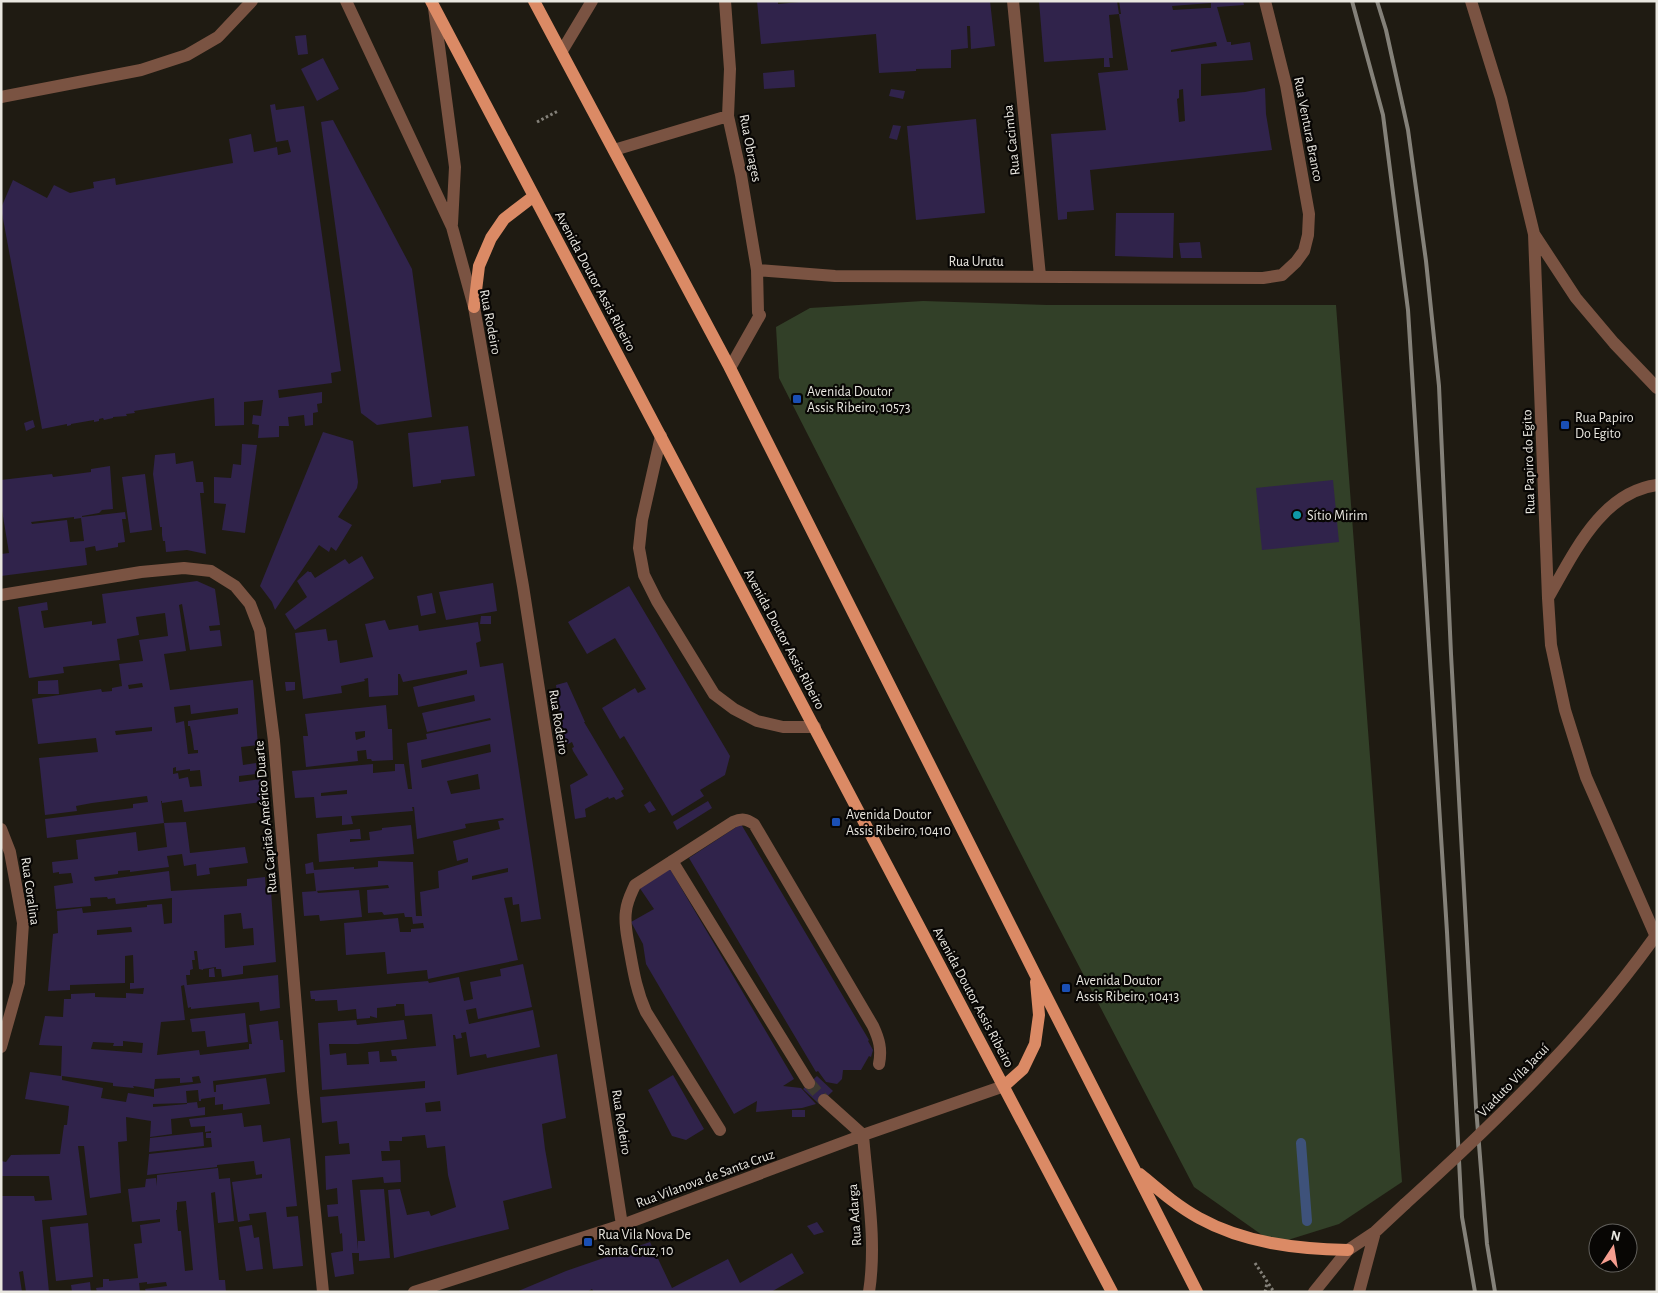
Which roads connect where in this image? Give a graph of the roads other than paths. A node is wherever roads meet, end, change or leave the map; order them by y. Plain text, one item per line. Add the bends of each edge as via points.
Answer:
1 (252, 1) edge
2 (346, 1) edge
3 (534, 1) edge
4 (592, 1) edge
5 (725, 1) edge
6 (1013, 1) edge
7 (1264, 1) edge
8 (1471, 1) edge
9 (432, 4) edge
10 (562, 51) junction
11 (1, 97) edge
12 (728, 116) junction
13 (614, 150) junction
14 (534, 196) junction
15 (452, 227) junction
16 (1534, 234) junction
17 (1296, 262) joint
18 (756, 270) junction
19 (1040, 276) junction
20 (474, 308) junction
21 (730, 368) junction
22 (1657, 388) edge
23 (661, 436) junction
24 (1657, 485) edge
25 (1, 595) edge
26 (1548, 598) junction
27 (815, 727) junction
28 (1, 829) edge
29 (672, 861) junction
30 (1650, 917) edge
31 (1657, 934) edge
32 (1657, 939) edge
33 (1036, 976) junction
34 (1, 1047) edge
35 (879, 1064) dead end
36 (809, 1083) tunnel mouth
37 (1004, 1086) junction
38 (824, 1100) tunnel mouth
39 (720, 1130) dead end
40 (862, 1135) junction
41 (1134, 1169) junction
42 (622, 1224) junction
43 (1375, 1232) junction
44 (1348, 1250) junction
45 (322, 1292) edge
46 (414, 1292) edge
47 (869, 1292) edge
48 (1112, 1292) edge
49 (1197, 1292) edge
50 (1314, 1292) edge
51 (1359, 1292) edge

1 - 11 street via 218,37 187,55 141,70
2 - 15 street, Rua Rodeiro
3 - 10 main road
4 - 10 street
5 - 12 street, Rua Obrages via 730,69
6 - 19 street, Rua Cacimba
7 - 17 street, Rua Ventura Branco via 1286,85 1309,214 1304,250
8 - 16 street, Rua Papiro do Egito via 1501,98
9 - 14 main road, Avenida Doutor Assis Ribeiro
9 - 15 street, Rua Rodeiro via 455,167
10 - 13 main road
12 - 13 street
12 - 18 street, Rua Obrages
13 - 21 main road
14 - 20 main road via 504,219 491,238 479,266
14 - 23 main road, Avenida Doutor Assis Ribeiro
15 - 20 street, Rua Rodeiro
16 - 22 street via 1576,298
16 - 26 street, Rua Papiro do Egito
17 - 19 street, Rua Urutu via 1282,275 1263,278
18 - 19 street, Rua Urutu via 835,276
18 - 21 street via 760,315
20 - 42 street, Rua Rodeiro via 523,586
21 - 33 main road
23 - 27 main road, Avenida Doutor Assis Ribeiro
23 - 27 street via 639,548 644,575 657,601 714,694 757,721 783,727
24 - 26 street via 1633,491 1599,518
25 - 45 street, Rua Capitão Américo Duarte via 184,568 211,571 235,586 250,604 260,630 274,741
26 - 30 street, Rua Papiro do Egito via 1552,645 1565,710 1586,777
27 - 37 main road, Avenida Doutor Assis Ribeiro
28 - 34 street, Rua Coralina via 10,852 23,923 19,983
29 - 35 street via 733,822 741,819 754,824 873,1026 879,1039
29 - 36 street
29 - 39 street via 635,885 628,898 625,926 634,981 646,1012
30 - 32 street, Rua Papiro do Egito
31 - 43 street, Viaduto Vila Jacuí, bridge via 1588,1024 1522,1094
33 - 37 main road via 1039,1015 1035,1044 1023,1069
33 - 41 main road
37 - 40 street, Rua Vilanova de Santa Cruz
37 - 48 main road, Avenida Doutor Assis Ribeiro
38 - 40 street
40 - 42 street, Rua Vilanova de Santa Cruz
40 - 47 street, Rua Adarga via 871,1228
41 - 44 main road via 1168,1198 1199,1218 1237,1234 1275,1244
41 - 49 main road
42 - 46 street, Rua Vilanova de Santa Cruz
43 - 44 street
43 - 51 street
44 - 50 street

